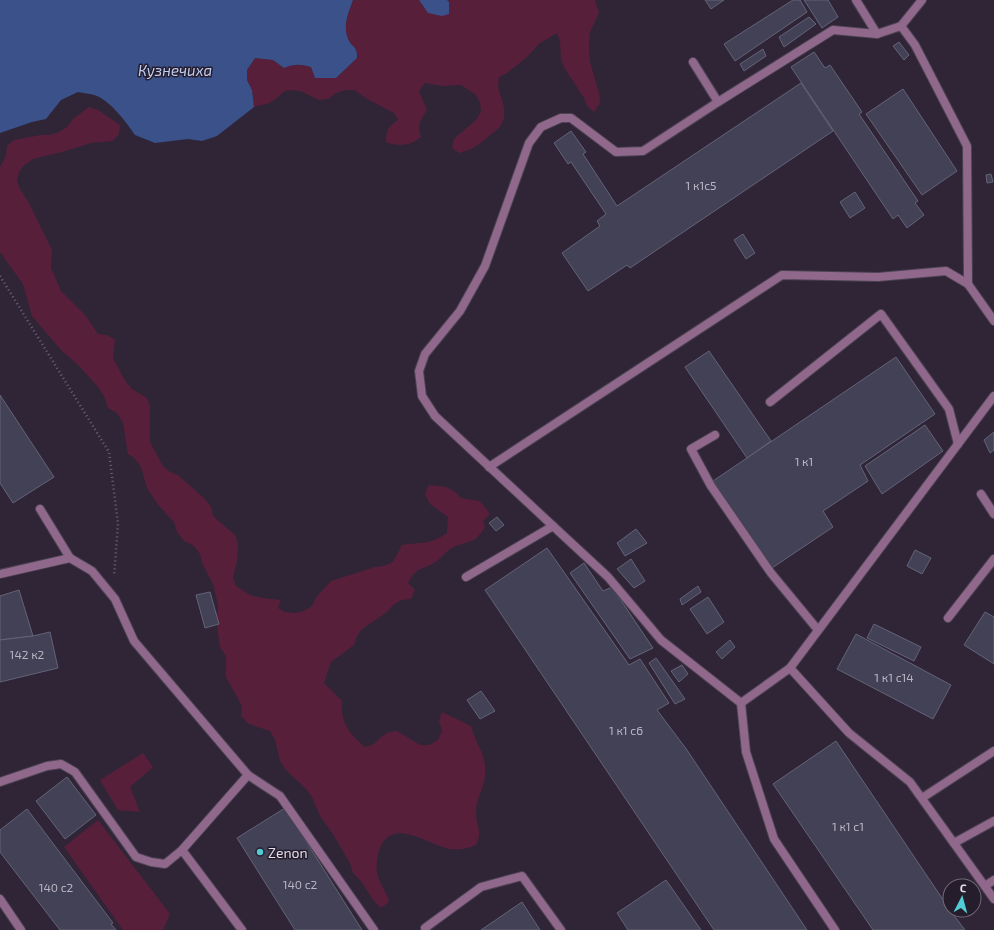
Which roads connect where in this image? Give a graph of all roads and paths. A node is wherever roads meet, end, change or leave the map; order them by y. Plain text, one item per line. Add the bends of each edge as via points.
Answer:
1 (856, 0) edge
2 (922, 0) edge
3 (901, 26) junction
4 (877, 34) junction
5 (693, 62) dead end
6 (718, 102) junction
7 (0, 276) edge
8 (968, 284) junction
9 (994, 321) edge
10 (994, 396) edge
11 (770, 402) dead end
12 (715, 435) dead end
13 (958, 444) junction
14 (489, 467) junction
15 (981, 494) dead end
16 (40, 509) dead end
17 (994, 514) edge
18 (553, 526) junction
19 (70, 558) junction
20 (994, 559) edge
21 (0, 574) edge
22 (466, 577) dead end
23 (112, 596) junction
24 (948, 618) dead end
25 (818, 630) junction
26 (790, 668) junction
27 (741, 703) junction
28 (994, 751) edge
29 (248, 775) junction
30 (0, 782) edge
31 (922, 798) junction
32 (994, 821) edge
33 (954, 843) junction
34 (182, 850) junction
35 (994, 880) edge
36 (985, 886) junction
37 (0, 899) edge
38 (994, 899) edge
39 (21, 930) edge
40 (242, 930) edge
41 (374, 930) edge
42 (426, 930) edge
43 (561, 930) edge
44 (835, 930) edge

1 - 4 lane
2 - 3 lane
3 - 4 lane
3 - 8 lane via 915,45 967,146
4 - 6 lane via 833,30
5 - 6 lane
6 - 14 lane via 643,150 616,152 570,118 561,118 542,127 529,143 485,266 460,311 425,354 419,371 422,396 435,416
7 - 23 path via 109,452 118,524
8 - 9 lane
8 - 14 lane via 946,271 878,277 782,275
10 - 13 lane
11 - 13 lane via 881,314 950,409
12 - 25 lane via 691,449 711,486 771,573
13 - 25 lane
14 - 18 lane
15 - 17 lane
16 - 19 lane
18 - 22 lane
18 - 27 lane via 608,577 661,640
19 - 21 lane
19 - 23 lane via 92,571
20 - 24 lane
23 - 29 lane via 134,642
25 - 26 lane
26 - 27 lane
26 - 31 lane via 849,732 910,782
27 - 44 lane via 746,752 774,839
28 - 31 lane
29 - 34 lane
29 - 41 lane via 280,796
30 - 34 lane via 47,766 61,764 75,772 136,857 165,864
31 - 33 lane
32 - 33 lane
33 - 36 lane
34 - 40 lane
35 - 36 lane
36 - 38 lane
37 - 39 lane
42 - 43 lane via 425,928 481,887 522,876

